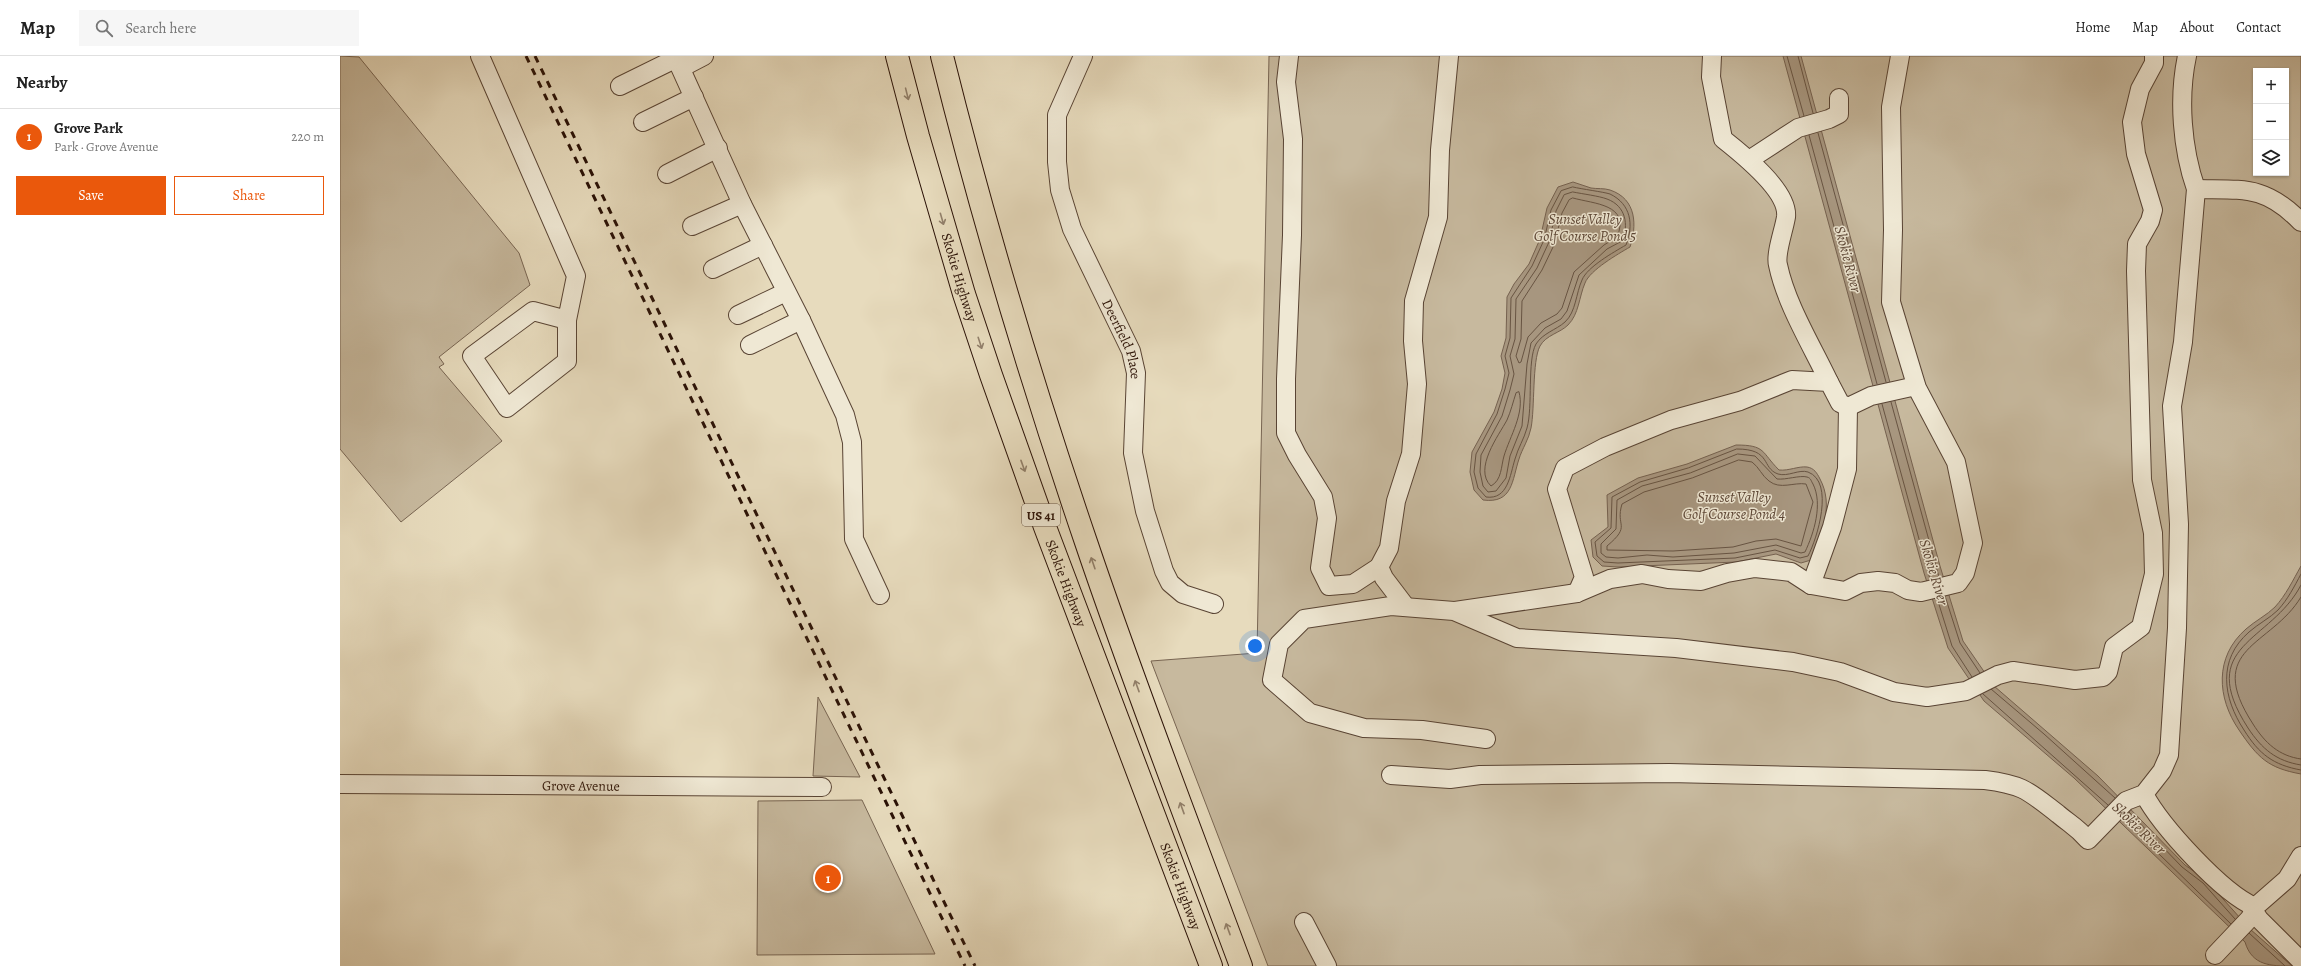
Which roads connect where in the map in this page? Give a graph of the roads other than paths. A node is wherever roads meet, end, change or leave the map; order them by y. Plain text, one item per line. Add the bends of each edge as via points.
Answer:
1 (480, 56) edge
2 (704, 56) edge
3 (897, 56) edge
4 (942, 56) edge
5 (1083, 56) edge
6 (1289, 56) edge
7 (1449, 56) edge
8 (1712, 56) edge
9 (1900, 56) edge
10 (2154, 56) edge
11 (2187, 56) edge
12 (678, 61) edge
13 (620, 86) dead end
14 (694, 97) junction
15 (1839, 98) dead end
16 (643, 122) dead end
17 (718, 148) junction
18 (1749, 160) junction
19 (667, 174) dead end
20 (2196, 189) junction
21 (742, 204) junction
22 (2301, 222) edge
23 (692, 226) dead end
24 (763, 245) junction
25 (713, 269) dead end
26 (786, 292) junction
27 (738, 314) dead end
28 (567, 320) junction
29 (801, 320) junction
30 (750, 345) dead end
31 (1829, 382) junction
32 (1909, 388) junction
33 (1848, 407) junction
34 (1379, 567) junction
35 (1811, 585) junction
36 (1577, 593) junction
37 (880, 595) dead end
38 (1214, 604) dead end
39 (1406, 607) junction
40 (1454, 611) junction
41 (1486, 739) dead end
42 (1391, 775) dead end
43 (340, 784) edge
44 (822, 787) dead end
45 (2144, 794) junction
46 (2301, 856) edge
47 (2253, 912) junction
48 (1304, 922) dead end
49 (2215, 955) dead end
50 (2301, 961) edge
51 (1211, 966) edge
52 (1241, 966) edge
53 (1327, 966) edge

1 - 28 street via 576,276
2 - 12 street
3 -> 51 highway, Skokie Highway / US 41 via 922,152 991,375 1045,527
52 -> 4 highway, Skokie Highway / US 41 via 1084,538 998,262
5 - 38 street, Deerfield Place via 1058,115 1057,162 1064,210 1130,351 1136,373 1133,453 1145,511 1164,571 1170,583 1183,594
6 - 34 street via 1286,82 1293,139 1286,433 1323,497 1327,518 1320,568 1329,586 1353,584
7 - 34 street via 1440,150 1438,217 1414,301 1413,341 1417,384 1411,454 1396,501 1389,548
8 - 18 street via 1711,76 1723,139
9 - 32 street via 1891,107 1894,230 1891,302
10 - 40 street via 2154,63 2140,89 2132,122 2136,154 2153,210 2138,244 2136,271 2142,480 2153,533 2154,574 2141,627 2114,647 2108,672 2103,677 2075,680 2013,670 1966,691 1927,697 1894,692 1840,672 1739,654 1517,638
11 - 20 street via 2184,73 2184,123 2189,169
12 - 13 street
12 - 14 street
14 - 16 street
14 - 17 street
15 - 18 street via 1839,114 1798,128
17 - 19 street
17 - 21 street
18 - 31 street via 1778,192 1786,215 1777,264 1791,303
20 - 22 street via 2262,193 2279,202
20 - 45 street via 2183,342 2172,406 2179,524 2171,732 2169,755 2162,771
21 - 23 street
21 - 24 street
24 - 25 street
24 - 26 street
26 - 27 street
26 - 29 street
28 - 28 street via 533,311 472,356 506,408 568,361
29 - 30 street
29 - 37 street via 845,414 852,442 854,538
31 - 33 street via 1840,403
31 - 36 street via 1792,380 1740,401 1671,420 1605,447 1565,468 1557,489 1584,577
32 - 33 street via 1871,396
32 - 35 street via 1956,462 1973,542 1965,573 1958,583 1922,592 1908,590 1895,583 1878,581 1860,583 1845,591
33 - 35 street via 1847,469 1832,528
34 - 39 street via 1384,578
35 - 36 street via 1791,572 1755,568 1701,581 1642,574 1610,579
36 - 40 street
39 - 40 street
39 - 41 street via 1391,606 1304,619 1279,644 1272,680 1310,713 1364,728 1422,730
42 - 45 street via 1450,778 1480,774 1669,773 1985,780 2011,783 2024,788 2075,825 2088,840 2126,801
43 - 44 street, Grove Avenue
45 - 47 street via 2153,810 2180,843
46 - 47 street via 2287,879
47 - 49 street
47 - 50 street
48 - 53 street

